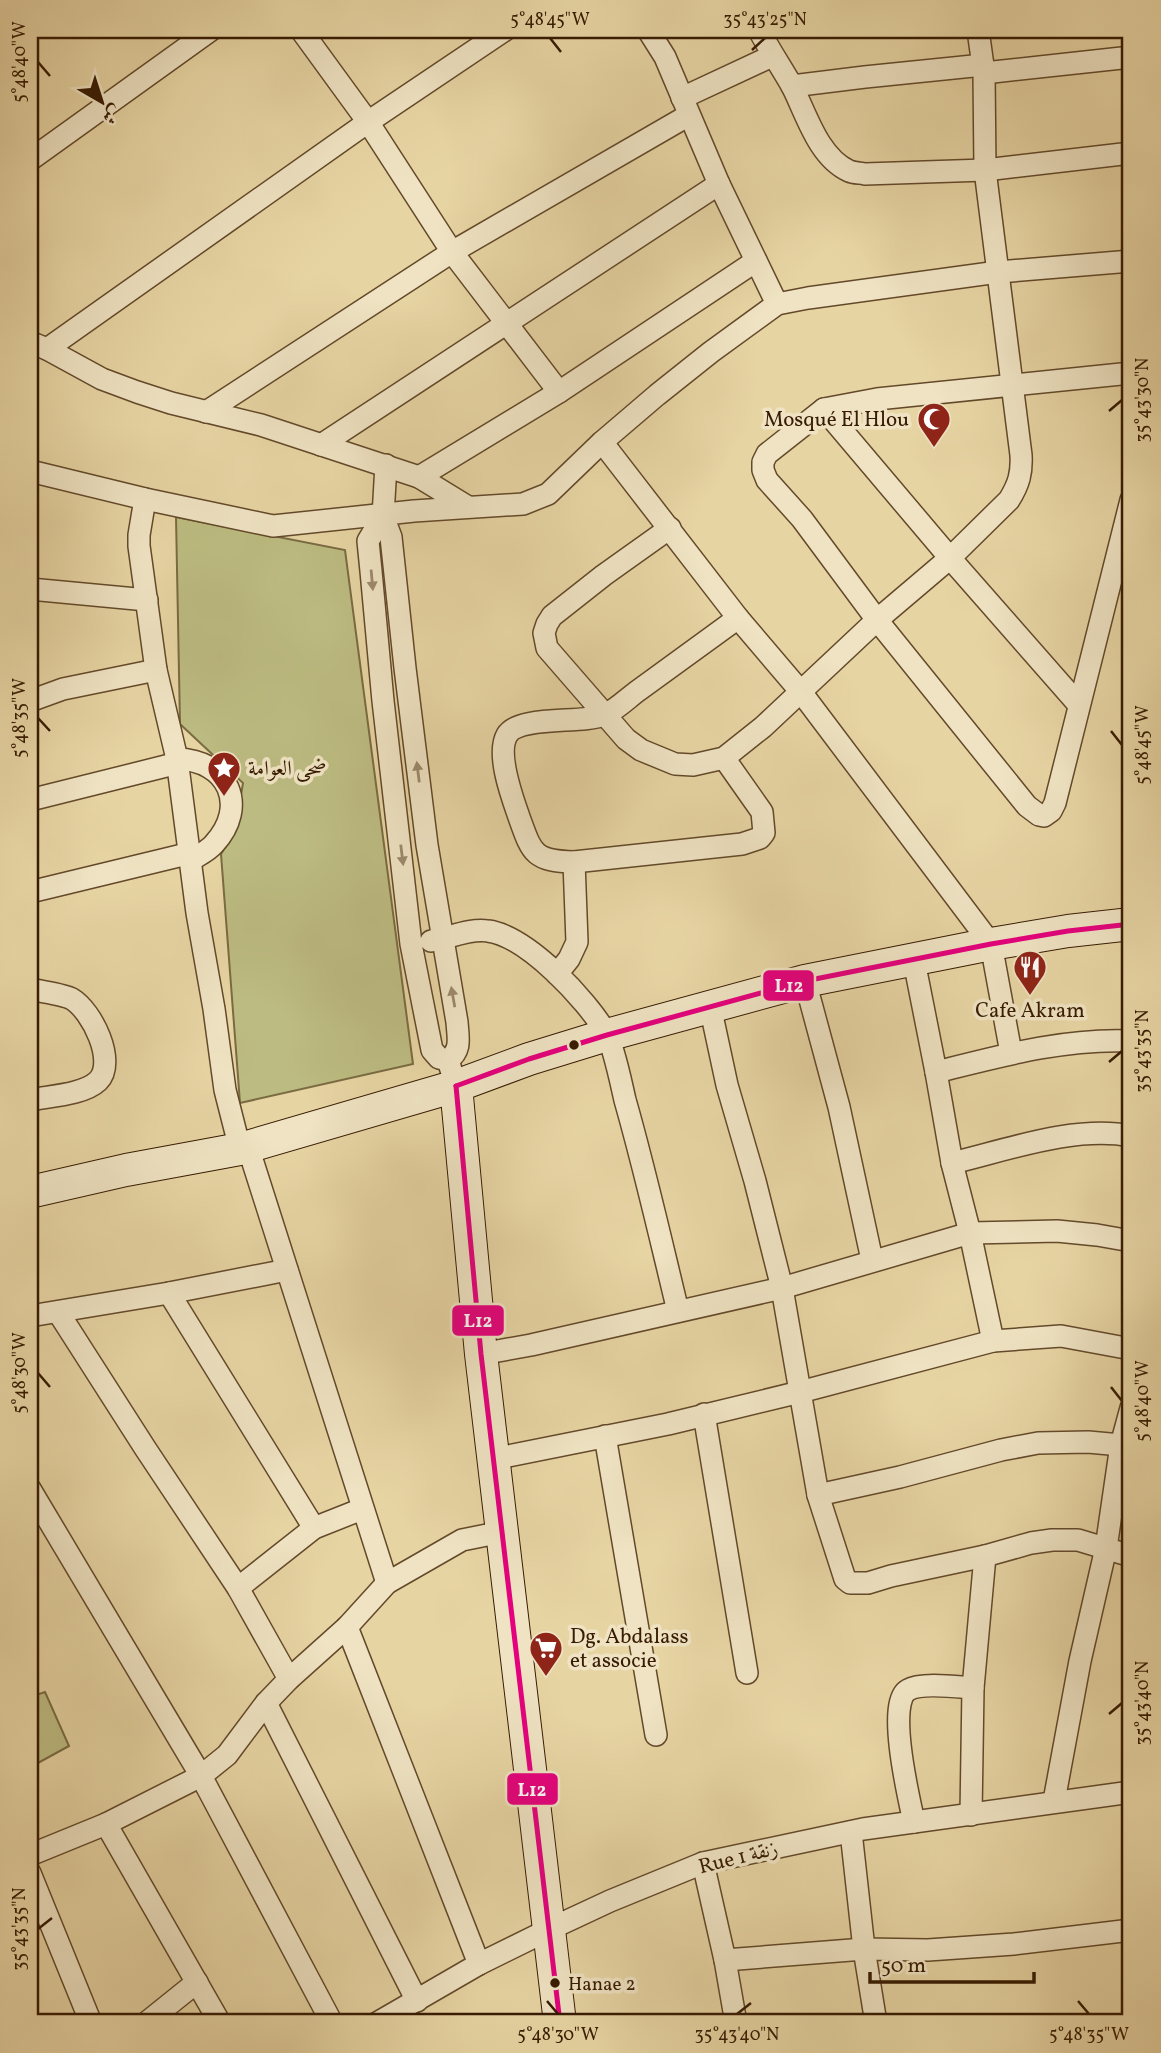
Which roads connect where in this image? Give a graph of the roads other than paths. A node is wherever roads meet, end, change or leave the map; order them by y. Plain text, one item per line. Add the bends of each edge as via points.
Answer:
1 (211, 30) edge
2 (301, 30) edge
3 (505, 30) edge
4 (648, 30) edge
5 (759, 30) edge
6 (978, 30) edge
7 (772, 56) junction
8 (1131, 57) edge
9 (983, 69) junction
10 (792, 86) junction
11 (685, 107) junction
12 (368, 122) junction
13 (1131, 153) edge
14 (30, 160) edge
15 (985, 170) junction
16 (719, 184) junction
17 (452, 252) junction
18 (756, 261) junction
19 (1131, 261) edge
20 (998, 272) junction
21 (777, 304) junction
22 (507, 323) junction
23 (38, 345) edge
24 (1131, 373) edge
25 (1013, 386) junction
26 (559, 392) junction
27 (824, 409) junction
28 (206, 412) junction
29 (603, 442) junction
30 (321, 445) junction
31 (386, 465) junction
32 (30, 471) edge
33 (419, 477) junction
34 (145, 499) junction
35 (1131, 500) edge
36 (468, 507) junction
37 (383, 516) junction
38 (670, 528) junction
39 (1127, 539) edge
40 (950, 558) junction
41 (30, 589) edge
42 (147, 600) junction
43 (738, 618) junction
44 (877, 620) junction
45 (156, 670) junction
46 (801, 692) junction
47 (30, 701) edge
48 (1079, 705) junction
49 (604, 715) junction
50 (724, 758) junction
51 (178, 761) junction
52 (30, 800) edge
53 (191, 856) junction
54 (574, 862) junction
55 (30, 892) edge
56 (1131, 924) edge
57 (442, 939) junction
58 (411, 944) junction
59 (991, 944) junction
60 (914, 961) junction
61 (557, 974) junction
62 (805, 981) junction
63 (30, 989) edge
64 (710, 1006) junction
65 (607, 1035) junction
66 (1131, 1041) edge
67 (1011, 1053) junction
68 (936, 1072) junction
69 (452, 1073) junction
70 (30, 1100) edge
71 (1131, 1136) edge
72 (244, 1148) junction
73 (952, 1163) junction
74 (30, 1192) edge
75 (970, 1233) junction
76 (1131, 1241) edge
77 (872, 1260) junction
78 (286, 1269) junction
79 (782, 1288) junction
80 (169, 1293) junction
81 (678, 1311) junction
82 (58, 1312) junction
83 (30, 1316) edge
84 (993, 1341) junction
85 (1131, 1349) edge
86 (481, 1353) junction
87 (800, 1392) junction
88 (1131, 1408) edge
89 (704, 1413) junction
90 (605, 1436) junction
91 (1121, 1445) junction
92 (493, 1459) junction
93 (30, 1489) edge
94 (818, 1495) junction
95 (362, 1508) junction
96 (314, 1528) junction
97 (502, 1532) junction
98 (1106, 1548) junction
99 (985, 1556) junction
100 (1131, 1556) edge
101 (387, 1583) junction
102 (238, 1588) junction
103 (347, 1628) junction
104 (747, 1673) dead end
105 (289, 1679) junction
106 (973, 1688) junction
107 (266, 1703) junction
108 (656, 1735) dead end
109 (201, 1776) junction
110 (1131, 1792) edge
111 (1054, 1801) junction
112 (971, 1815) junction
113 (914, 1822) junction
114 (106, 1824) junction
115 (851, 1832) junction
116 (30, 1855) edge
117 (703, 1863) junction
118 (30, 1873) edge
119 (550, 1929) junction
120 (1131, 1930) edge
121 (864, 1949) junction
122 (725, 1960) junction
123 (479, 1964) junction
124 (197, 1982) junction
125 (417, 2001) junction
126 (91, 2023) edge
127 (146, 2023) edge
128 (220, 2023) edge
129 (332, 2023) edge
130 (377, 2023) edge
131 (560, 2023) edge
132 (736, 2023) edge
133 (876, 2023) edge

1 - 14 street
2 - 12 street
3 - 12 street
4 - 11 street
5 - 7 street
6 - 9 street
7 - 10 street
7 - 11 street
8 - 9 street
9 - 10 street
9 - 15 street
10 - 15 street via 815,135 849,171
11 - 16 street
11 - 17 street
12 - 17 street
12 - 23 street
13 - 15 street
15 - 20 street
16 - 18 street
16 - 22 street
17 - 22 street
17 - 28 street
18 - 21 street
18 - 26 street
19 - 20 street
20 - 21 street
20 - 25 street
21 - 29 street
22 - 26 street
22 - 30 street
23 - 28 street via 102,379
24 - 25 street
25 - 27 street via 877,399
25 - 40 street via 1021,477 1009,500
26 - 33 street
27 - 40 street
27 - 44 street via 767,454 763,470
28 - 30 street
29 - 36 street via 548,494 523,504
29 - 38 street
30 - 31 street
31 - 33 street
31 - 37 street
32 - 34 street
33 - 36 street
34 - 37 street via 273,526
34 - 42 street via 139,535
35 - 39 street
36 - 37 street
57 -> 37 street via 391,537
37 -> 58 street via 368,541
38 - 43 street
38 - 49 street via 559,610 547,624 547,648
39 - 48 street
40 - 44 street
40 - 48 street
41 - 42 street
42 - 45 street
43 - 46 street
43 - 49 street
44 - 46 street
44 - 48 street via 1039,816 1053,808
45 - 47 street via 63,689
45 - 51 street
46 - 50 street
46 - 59 street
49 - 50 street via 641,750 675,764
49 - 54 street via 524,723 505,738 506,775 528,844 554,862
50 - 54 street via 762,812 764,833 760,838 743,844
51 - 52 street
51 - 53 street
51 - 53 street via 199,762 211,769 231,792 229,819 215,844
53 - 55 street
53 - 72 street via 225,1090
54 - 61 street via 577,942
56 - 59 street
57 - 58 street
57 - 61 street via 489,931 526,949
69 -> 57 street via 459,1047
58 - 69 street via 432,1050
59 - 60 street
59 - 67 street
60 - 62 street
60 - 68 street
61 - 65 street
62 - 64 street
62 - 77 street via 839,1107
63 - 70 street via 71,999 83,1008 94,1021 105,1066 91,1086
64 - 65 street
64 - 79 street
65 - 69 street via 529,1059
65 - 81 street
66 - 67 street via 1085,1042
67 - 68 street
68 - 73 street
69 - 72 street
69 - 86 street
71 - 73 street via 1081,1133
72 - 74 street
72 - 78 street
73 - 75 street
75 - 76 street via 1057,1231
75 - 77 street
75 - 84 street
77 - 79 street
78 - 80 street
78 - 95 street
79 - 81 street
79 - 87 street
80 - 82 street
80 - 96 street
81 - 86 street
82 - 83 street
82 - 102 street
84 - 85 street via 1061,1336
84 - 87 street
86 - 92 street
87 - 89 street
87 - 94 street
88 - 91 street
89 - 90 street
89 - 104 street
90 - 92 street
90 - 108 street
91 - 94 street via 1038,1443
91 - 98 street
92 - 97 street
93 - 109 street
94 - 99 street via 846,1581 868,1583
95 - 96 street
95 - 101 street
96 - 102 street
97 - 101 street via 462,1540
97 - 119 street
98 - 99 street via 1078,1540 1052,1540
98 - 100 street
98 - 111 street
99 - 106 street
101 - 103 street
102 - 105 street
103 - 105 street
103 - 123 street
105 - 107 street
106 - 112 street
106 - 113 street via 913,1688 901,1697 898,1723
107 - 109 street via 227,1755
107 - 125 street
109 - 114 street
109 - 129 street
110 - 111 street, Rue 1 زنقة
111 - 112 street, Rue 1 زنقة
112 - 113 street, Rue 1 زنقة
113 - 115 street, Rue 1 زنقة
114 - 116 street
114 - 124 street
115 - 117 street, Rue 1 زنقة
115 - 121 street
117 - 119 street, Rue 1 زنقة
117 - 122 street
118 - 126 street
119 - 123 street, Rue 1 زنقة
119 - 131 street
120 - 121 street via 1002,1945
121 - 122 street
121 - 133 street
122 - 132 street
123 - 125 street, Rue 1 زنقة
124 - 127 street
124 - 128 street
125 - 130 street, Rue 1 زنقة

